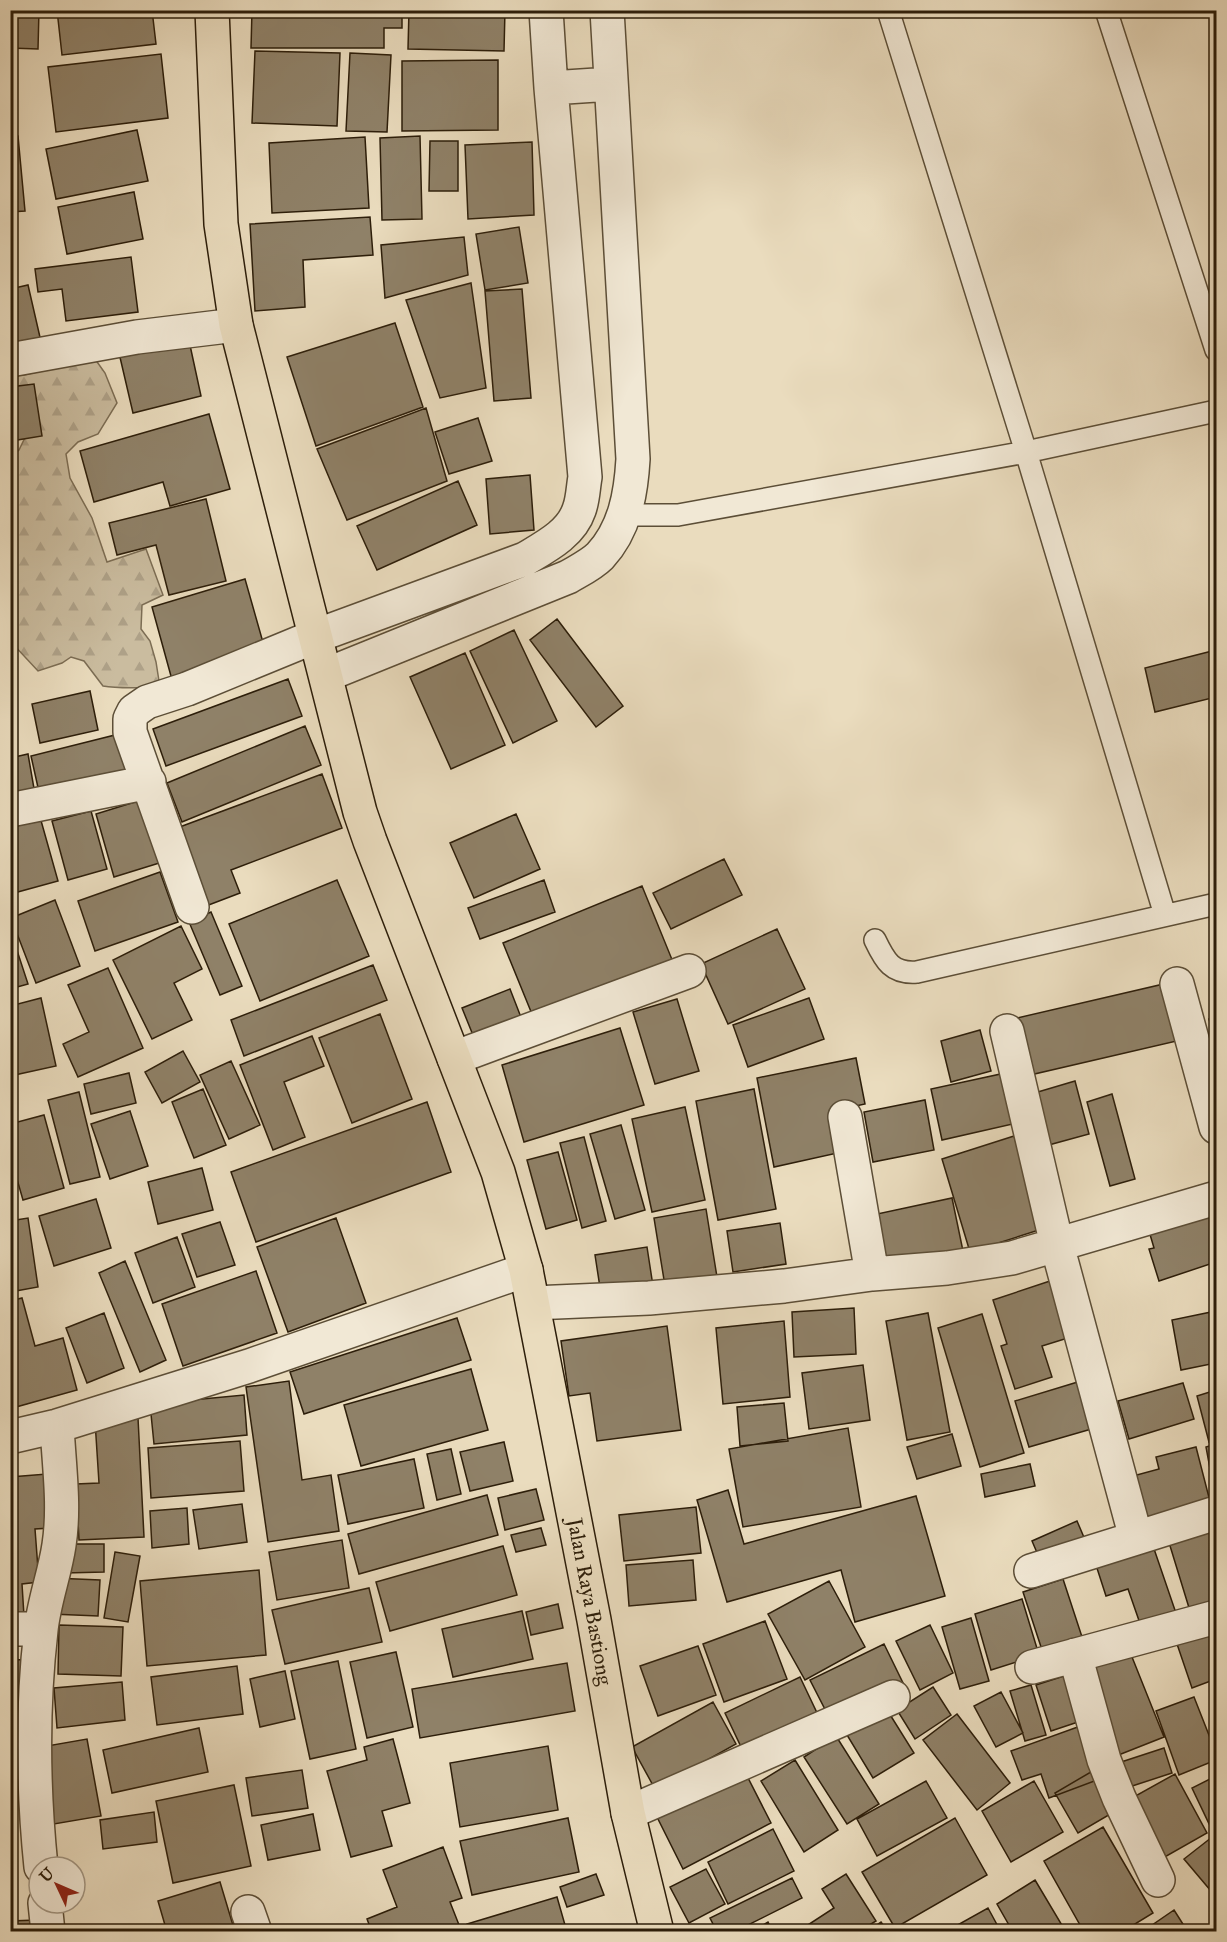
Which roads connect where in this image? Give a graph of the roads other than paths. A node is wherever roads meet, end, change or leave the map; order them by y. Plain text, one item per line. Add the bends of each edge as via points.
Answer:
1 (212, 10) edge
2 (546, 10) edge
3 (607, 10) edge
4 (888, 10) edge
5 (1106, 10) edge
6 (611, 84) junction
7 (551, 88) junction
8 (236, 325) junction
9 (1216, 350) edge
10 (10, 360) edge
11 (1216, 411) edge
12 (1026, 452) junction
13 (625, 515) junction
14 (315, 636) junction
15 (326, 675) junction
16 (150, 782) junction
17 (10, 810) edge
18 (1216, 904) edge
19 (192, 907) dead end
20 (1165, 915) junction
21 (875, 940) dead end
22 (689, 971) dead end
23 (1177, 984) dead end
24 (1007, 1031) dead end
25 (454, 1058) junction
26 (845, 1117) dead end
27 (1216, 1127) edge
28 (1216, 1198) edge
29 (1057, 1245) junction
30 (526, 1270) junction
31 (872, 1274) junction
32 (533, 1303) junction
33 (57, 1426) junction
34 (10, 1437) edge
35 (1216, 1513) edge
36 (1136, 1538) junction
37 (1031, 1570) dead end
38 (1216, 1617) edge
39 (26, 1629) edge
40 (1075, 1655) junction
41 (1032, 1667) dead end
42 (893, 1696) dead end
43 (628, 1813) junction
44 (40, 1855) edge
45 (1158, 1880) dead end
46 (46, 1915) edge
47 (48, 1932) edge
48 (657, 1932) edge

1 - 8 highway, Jalan Raya Bastiong via 221,224
2 - 7 street
3 - 6 street
4 - 12 lane
5 - 9 lane
6 - 7 street
6 - 13 street via 633,459
7 - 14 street via 585,477 579,510 569,528 525,559
8 - 10 street via 137,337
8 - 14 highway, Jalan Raya Bastiong
11 - 12 lane
12 - 13 lane via 678,515
12 - 20 lane
13 - 15 street via 616,536 599,557 568,577
14 - 15 highway, Jalan Raya Bastiong
14 - 16 street via 147,702 134,711 130,732
15 - 25 highway, Jalan Raya Bastiong via 365,826
16 - 17 street
16 - 19 street
18 - 20 lane
20 - 21 lane via 917,972 905,973 894,968
22 - 25 street
23 - 27 street
24 - 29 street
25 - 30 highway, Jalan Raya Bastiong via 498,1172
26 - 31 street
28 - 29 street
29 - 31 street via 1012,1258 946,1269
29 - 36 street
30 - 32 highway, Jalan Raya Bastiong
30 - 33 street via 249,1366
31 - 32 street via 660,1298
32 - 43 highway, Jalan Raya Bastiong
33 - 34 street
33 - 39 street via 62,1514 59,1547
35 - 36 street
36 - 37 street
38 - 40 street
39 - 44 street via 36,1721
40 - 41 street
40 - 45 street via 1104,1760
42 - 43 street
43 - 48 highway, Jalan Raya Bastiong
46 - 47 street

